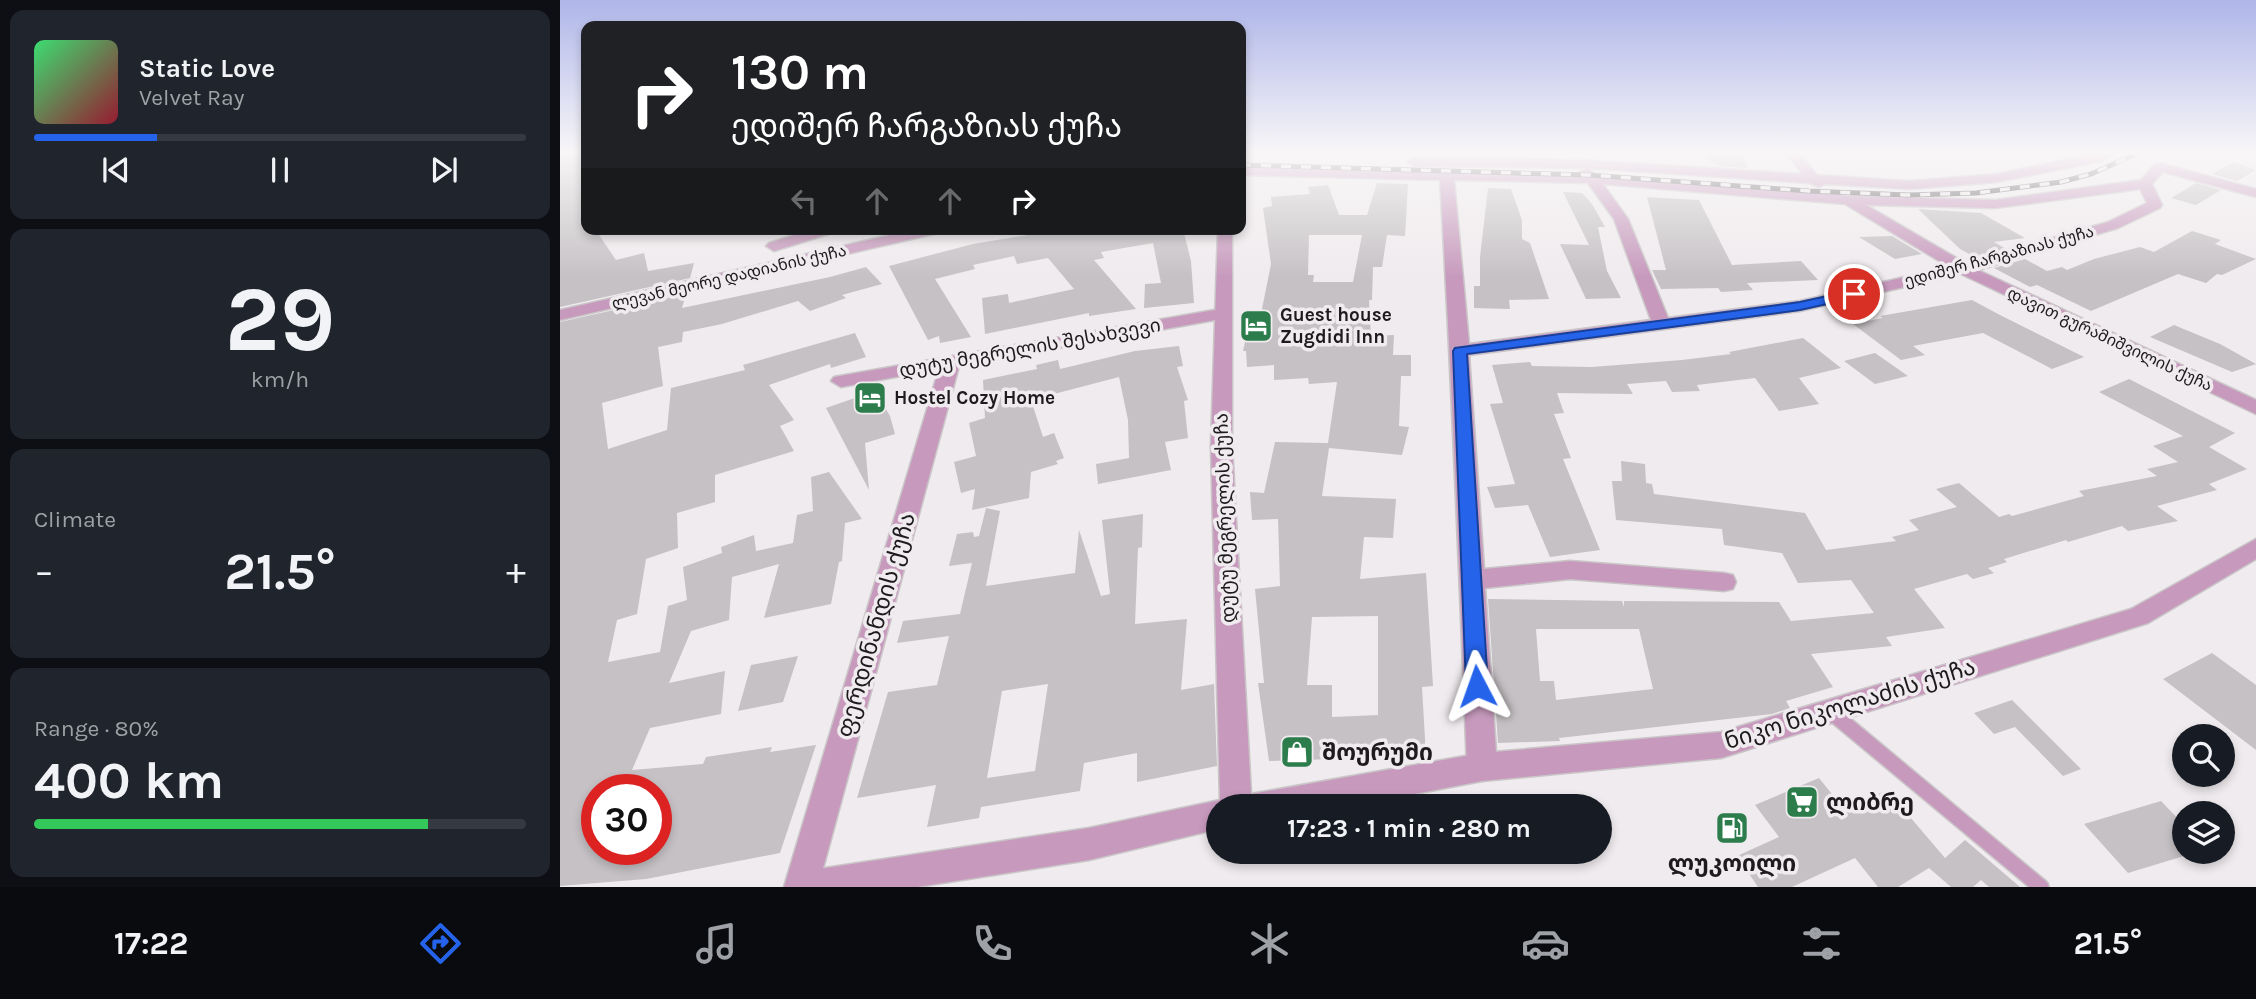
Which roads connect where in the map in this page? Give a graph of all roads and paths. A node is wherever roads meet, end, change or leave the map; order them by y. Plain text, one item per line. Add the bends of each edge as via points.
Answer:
1 (1448, 194) edge
2 (1603, 194) edge
3 (1780, 194) edge
4 (1839, 194) edge
5 (2067, 194) edge
6 (2150, 194) edge
7 (1849, 200) junction
8 (911, 235) edge
9 (1225, 235) edge
10 (773, 237) edge
11 (776, 265) junction
12 (1963, 269) junction
13 (1220, 314) junction
14 (560, 315) edge
15 (1661, 324) junction
16 (1460, 351) junction
17 (951, 362) junction
18 (841, 381) dead end
19 (2256, 408) edge
20 (2256, 548) edge
21 (1470, 580) junction
22 (1724, 582) dead end
23 (1830, 711) junction
24 (1482, 766) junction
25 (1235, 794) edge
26 (1337, 794) edge
27 (1206, 817) edge
28 (801, 887) edge
29 (813, 887) edge
30 (2041, 887) edge

1 - 16 street
2 - 15 street via 1620,219
3 - 7 street
4 - 7 street, დავით გურამიშვილის ქუჩა
5 - 7 street via 1995,204
6 - 12 street, ედიშერ ჩარგაზიას ქუჩა via 2155,205 2134,215
7 - 12 street, დავით გურამიშვილის ქუჩა
8 - 11 street, ლევან მეორე დადიანის ქუჩა
9 - 13 street, დუტუ მეგრელის ქუჩა
10 - 11 street
11 - 14 street, ლევან მეორე დადიანის ქუჩა
12 - 15 street, ედიშერ ჩარგაზიას ქუჩა via 1800,306
12 - 19 street, დავით გურამიშვილის ქუჩა
13 - 17 street, დუტუ მეგრელის შესახვევი
13 - 25 street, დუტუ მეგრელის ქუჩა
15 - 16 street, ედიშერ ჩარგაზიას ქუჩა
16 - 21 street
17 - 18 street, დუტუ მეგრელის შესახვევი
17 - 28 street, ფერდინანდის ქუჩა
20 - 23 street, ნიკო ნიკოლაძის ქუჩა via 2139,616
21 - 22 street via 1570,570
21 - 24 street
23 - 24 street, ნიკო ნიკოლაძის ქუჩა via 1721,745
23 - 30 lane
24 - 26 street, ნიკო ნიკოლაძის ქუჩა
27 - 29 street via 1088,844

